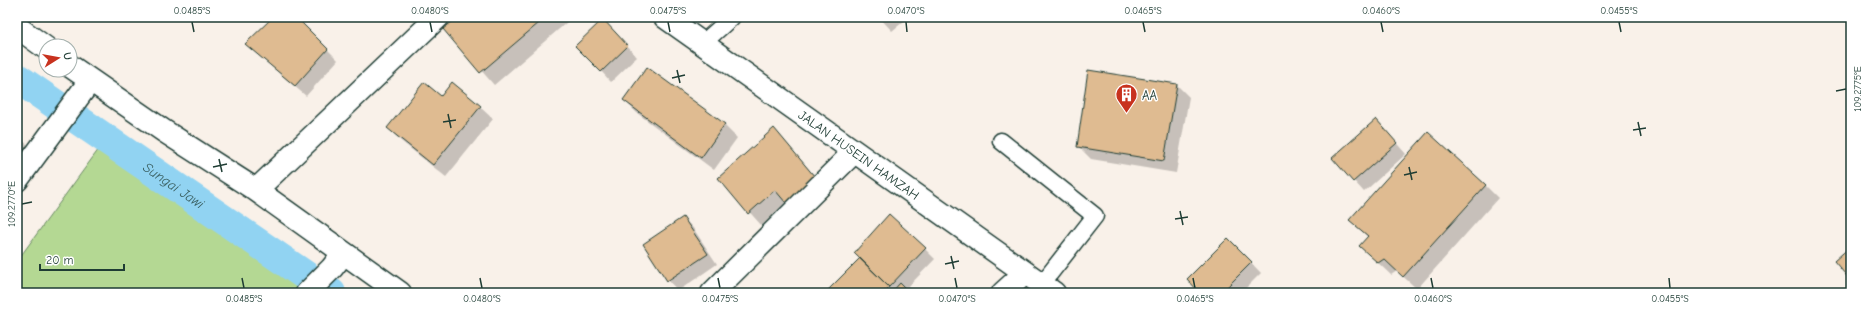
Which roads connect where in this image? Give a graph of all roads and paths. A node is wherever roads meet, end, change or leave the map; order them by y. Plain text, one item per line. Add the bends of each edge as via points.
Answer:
1 (438, 17) edge
2 (665, 17) edge
3 (732, 17) edge
4 (17, 27) edge
5 (38, 42) edge
6 (702, 44) junction
7 (78, 72) edge
8 (90, 81) junction
9 (1001, 141) dead end
10 (854, 152) junction
11 (17, 180) edge
12 (256, 190) junction
13 (338, 261) junction
14 (1040, 284) edge
15 (307, 293) edge
16 (400, 293) edge
17 (712, 293) edge
18 (1003, 293) edge

1 - 12 street
2 - 6 street, JALAN HUSEIN HAMZAH
3 - 6 lane
4 - 5 street
6 - 10 street, JALAN HUSEIN HAMZAH
7 - 8 street
8 - 11 street
8 - 12 street
9 - 14 lane via 1095,216
10 - 14 street, JALAN HUSEIN HAMZAH
10 - 17 street
12 - 13 street
13 - 15 street
13 - 16 street
14 - 18 street

